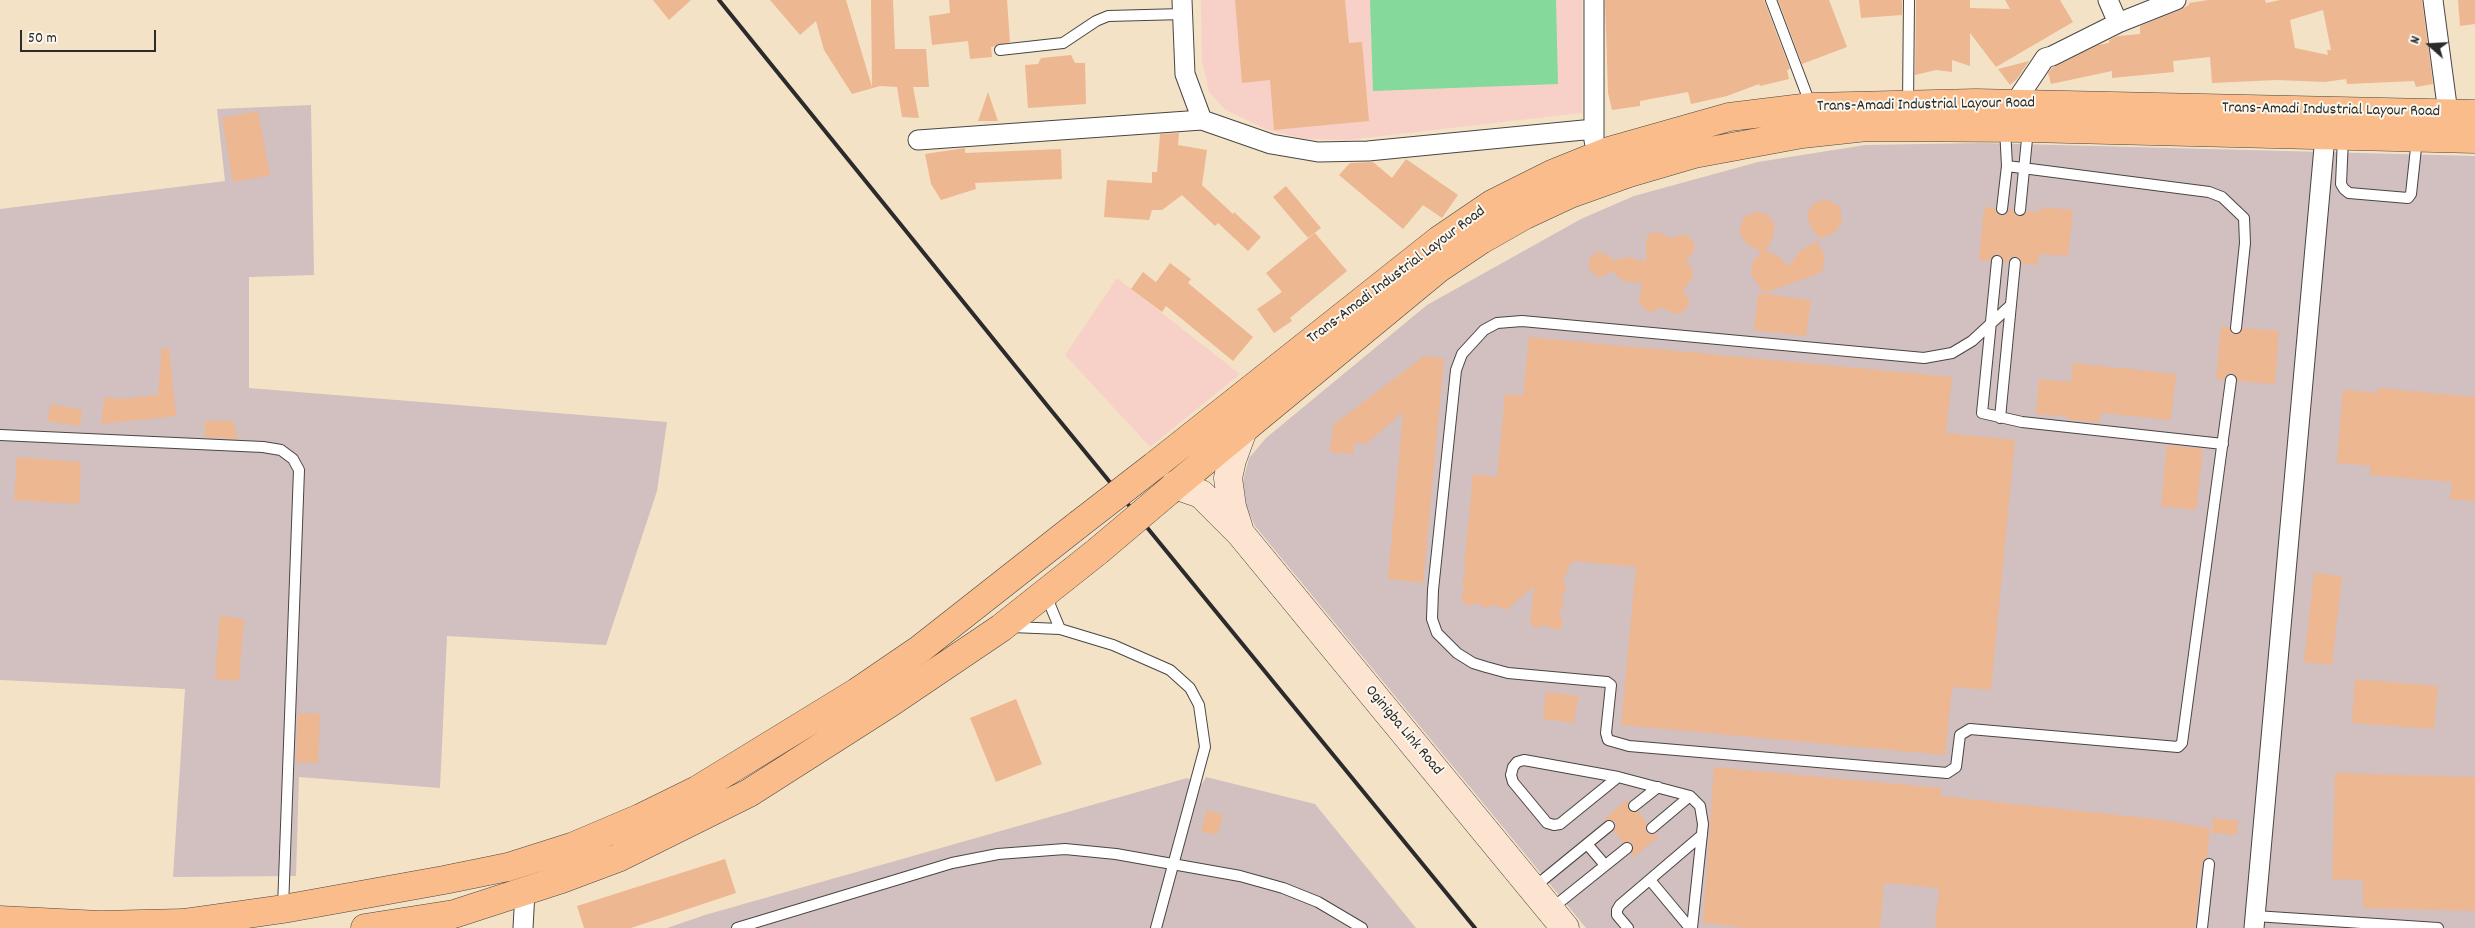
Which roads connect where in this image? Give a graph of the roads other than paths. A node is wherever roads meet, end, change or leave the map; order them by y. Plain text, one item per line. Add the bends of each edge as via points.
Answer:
1 (1594, 0) edge
2 (1771, 0) edge
3 (1909, 0) edge
4 (2108, 0) edge
5 (2176, 0) edge
6 (2433, 0) edge
7 (1182, 7) edge
8 (2118, 23) junction
9 (1000, 50) dead end
10 (1908, 104) junction
11 (1811, 107) junction
12 (2462, 114) edge
13 (1202, 120) junction
14 (2016, 120) junction
15 (2332, 128) junction
16 (1594, 129) junction
17 (2417, 138) junction
18 (918, 140) dead end
19 (2475, 140) edge
20 (1594, 157) junction
21 (2007, 166) junction
22 (2024, 168) junction
23 (2002, 209) dead end
24 (2020, 210) dead end
25 (1997, 261) dead end
26 (2015, 263) dead end
27 (2011, 305) junction
28 (1991, 324) junction
29 (2236, 328) dead end
30 (2231, 380) dead end
31 (2000, 418) junction
32 (1243, 430) junction
33 (0, 434) edge
34 (2223, 444) junction
35 (1173, 488) junction
36 (1240, 533) junction
37 (1052, 589) junction
38 (1001, 628) junction
39 (1060, 629) junction
40 (1618, 777) junction
41 (1658, 787) junction
42 (1690, 796) junction
43 (1634, 806) dead end
44 (1609, 826) dead end
45 (1652, 828) dead end
46 (1702, 835) junction
47 (1587, 844) junction
48 (1627, 848) dead end
49 (1175, 863) junction
50 (2209, 864) dead end
51 (1605, 865) junction
52 (1650, 880) junction
53 (1533, 888) junction
54 (525, 892) junction
55 (283, 909) junction
56 (1558, 919) edge
57 (0, 920) edge
58 (2254, 922) edge
59 (2314, 924) edge
60 (2411, 927) edge
61 (365, 928) edge
62 (523, 928) edge
63 (737, 928) edge
64 (1156, 928) edge
65 (1362, 928) edge
66 (1628, 928) edge
67 (1691, 928) edge
68 (2202, 928) edge
69 (2438, 928) edge

1 - 16 street
2 - 11 lane
3 - 10 lane
4 - 8 street
5 - 8 street
6 - 12 street
7 - 9 lane via 1108,16 1063,43
7 - 13 street via 1186,74
8 - 14 street via 2045,58
10 - 11 main road, Trans-Amadi Industrial Layour Road
10 - 14 main road, Trans-Amadi Industrial Layour Road
11 - 20 main road, Trans-Amadi Industrial Layour Road via 1729,118
12 - 15 main road, Trans-Amadi Industrial Layour Road
13 - 16 street via 1271,144 1318,152 1368,151
13 - 18 street
14 - 15 main road, Trans-Amadi Industrial Layour Road
14 - 21 lane
14 - 22 lane
14 - 32 main road, Trans-Amadi Industrial Layour Road via 1867,127 1802,134 1694,154 1570,194 1481,240 1438,270
15 - 17 main road, Trans-Amadi Industrial Layour Road
15 - 17 lane via 2341,184 2348,193 2408,198
15 - 58 street
16 - 20 street
17 - 19 main road, Trans-Amadi Industrial Layour Road
20 - 55 main road, Trans-Amadi Industrial Layour Road, bridge via 1492,204 1439,240 920,649 857,692 697,790 574,846 508,867
21 - 22 lane
21 - 23 lane
22 - 24 lane
22 - 29 lane via 2209,192 2222,197 2244,218 2245,243
25 - 28 lane
26 - 27 lane
27 - 28 lane
27 - 31 lane
28 - 31 lane via 1982,413
28 - 34 lane via 1952,353 1924,358 1522,321 1497,323 1484,330 1462,354 1456,370 1433,590 1432,619 1437,633 1457,653 1486,667 1508,673 1607,682 1611,686 1608,740 1629,746 1947,772 1956,767 1960,735 1970,729 2178,747 2182,743
30 - 34 lane
31 - 34 lane
32 - 35 main road, Trans-Amadi Industrial Layour Road
32 - 36 street via 1228,478
33 - 55 lane via 263,448 281,450 293,459 299,470
35 - 36 street, Oginigba Link Road via 1201,494
35 - 37 main road, Trans-Amadi Industrial Layour Road, bridge
36 - 53 street, Oginigba Link Road
37 - 38 main road, Trans-Amadi Industrial Layour Road
37 - 39 lane via 1050,605
38 - 39 lane
38 - 54 main road, Trans-Amadi Industrial Layour Road via 826,746 749,793 618,858
39 - 49 lane via 1113,645 1170,670 1190,688 1199,705 1205,747
40 - 40 lane via 1560,824 1554,825 1547,823 1513,782 1511,775 1517,762 1524,760
40 - 41 lane
41 - 42 lane
41 - 43 lane
42 - 45 lane
42 - 46 lane via 1703,814
44 - 47 lane
46 - 52 lane
46 - 67 lane
47 - 51 lane
47 - 53 lane
48 - 51 lane
49 - 63 lane via 1065,849 998,854 952,864
49 - 64 lane
49 - 65 lane via 1283,888 1318,902
50 - 68 lane
51 - 56 lane
52 - 66 lane via 1617,910 1617,915
52 - 67 lane
53 - 56 street, Oginigba Link Road
54 - 61 main road, Trans-Amadi Industrial Layour Road via 454,914
54 - 62 street
55 - 57 main road, Trans-Amadi Industrial Layour Road via 183,923 100,925
58 - 59 lane
59 - 60 lane
60 - 69 lane

